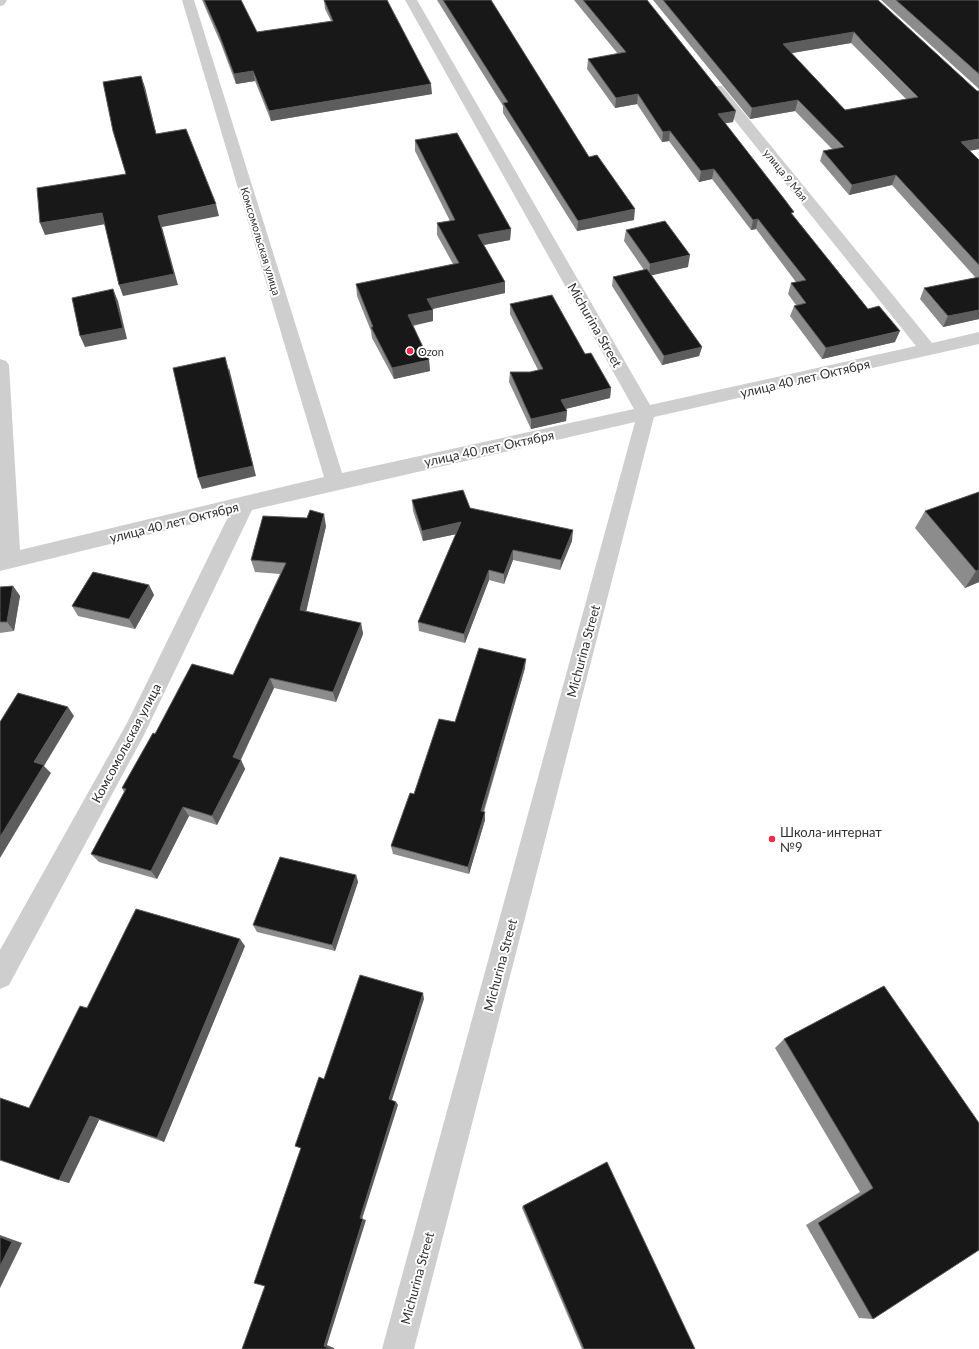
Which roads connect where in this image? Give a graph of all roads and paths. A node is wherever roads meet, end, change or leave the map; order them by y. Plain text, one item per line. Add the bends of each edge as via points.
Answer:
1 (188, 0) edge
2 (411, 0) edge
3 (709, 80) edge
4 (979, 338) edge
5 (928, 350) junction
6 (0, 366) edge
7 (646, 414) junction
8 (335, 482) junction
9 (244, 505) junction
10 (5, 562) edge
11 (0, 976) edge
12 (398, 1349) edge

1 - 8 street, Комсомольская улица
2 - 7 street, Michurina Street
3 - 5 street, улица 9 Мая
4 - 5 street, улица 40 лет Октября
5 - 7 street, улица 40 лет Октября
6 - 10 street
7 - 8 street, улица 40 лет Октября
7 - 12 street, Michurina Street
8 - 9 street, улица 40 лет Октября
9 - 10 street, улица 40 лет Октября
9 - 11 street, Комсомольская улица via 135,730

